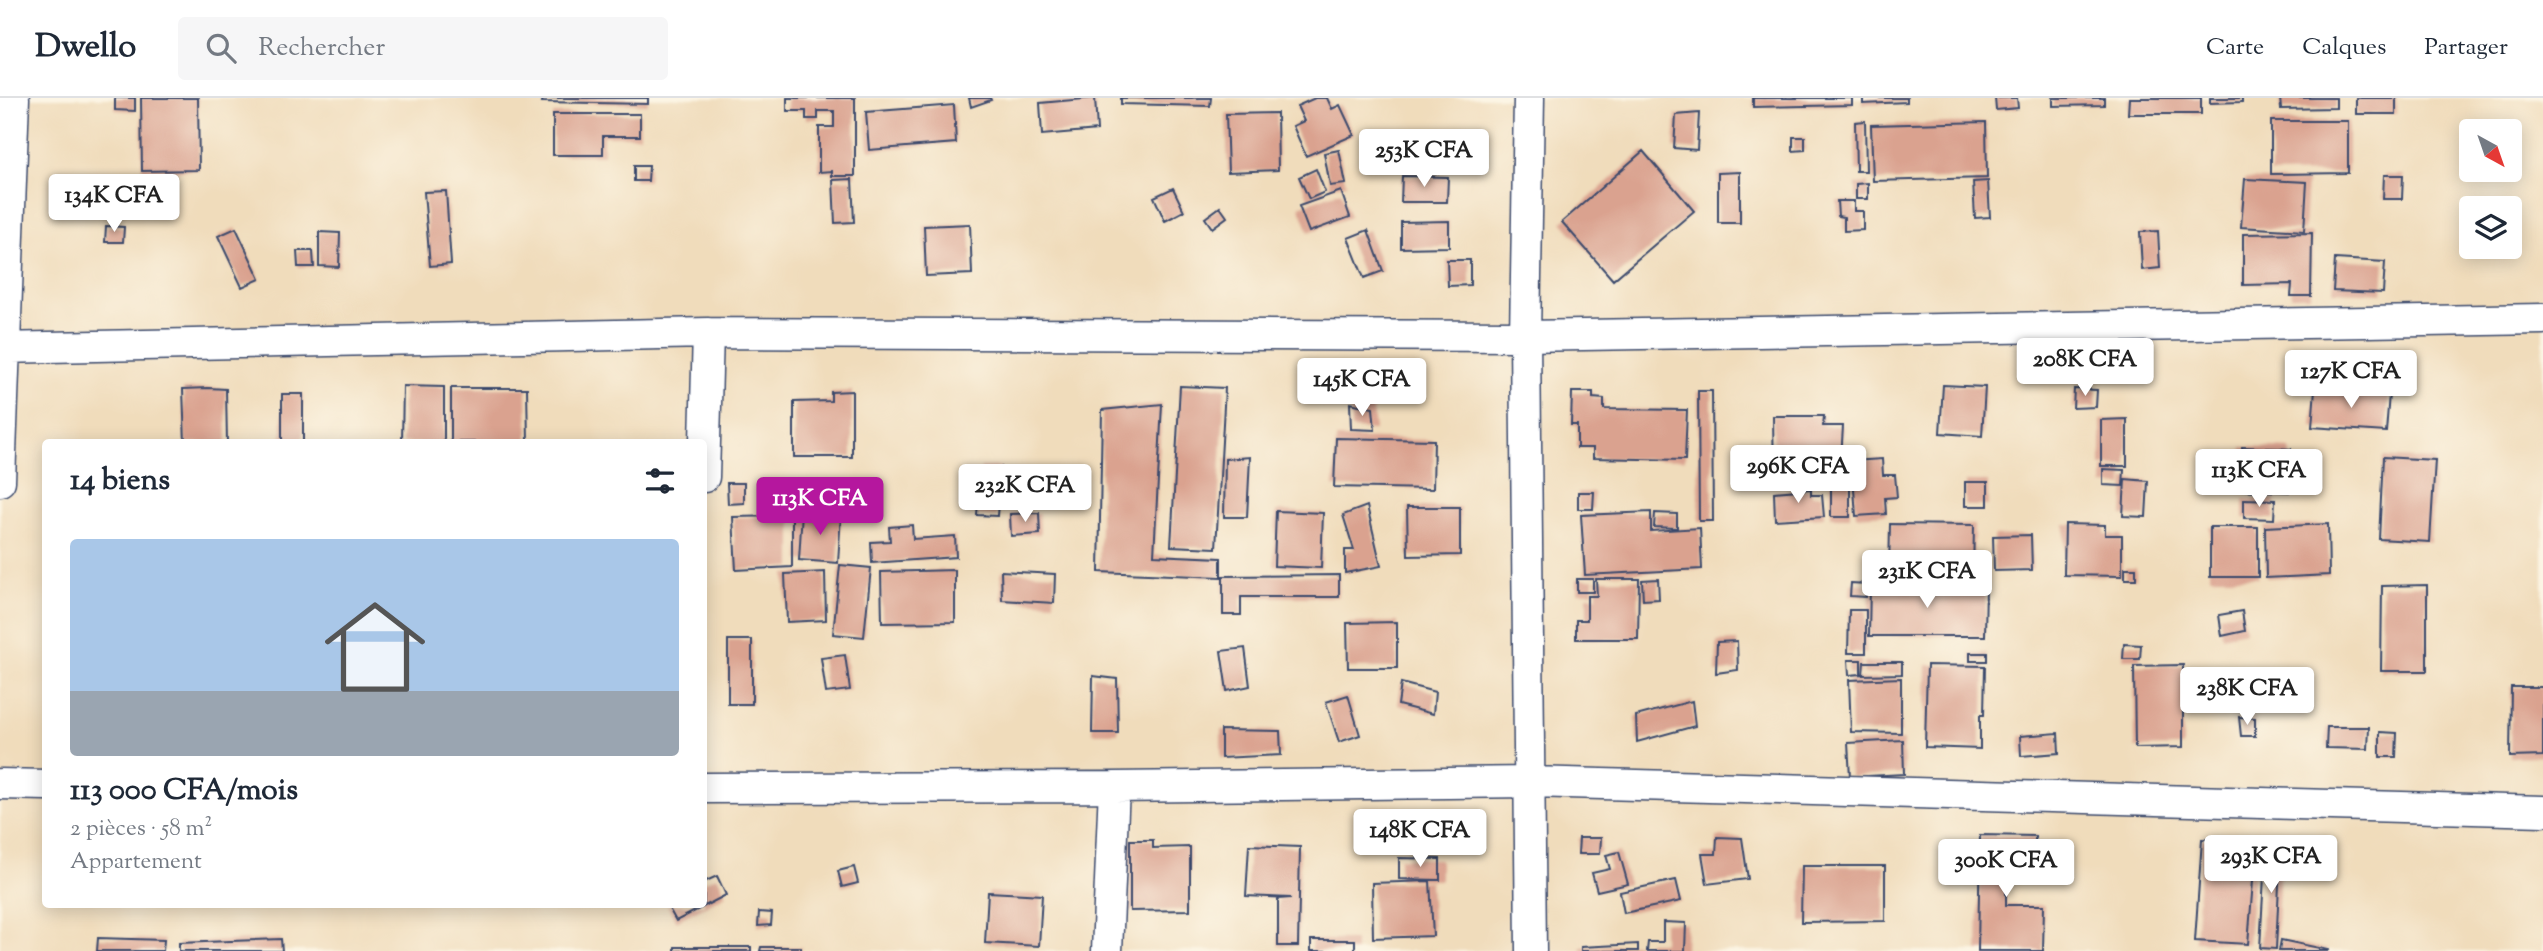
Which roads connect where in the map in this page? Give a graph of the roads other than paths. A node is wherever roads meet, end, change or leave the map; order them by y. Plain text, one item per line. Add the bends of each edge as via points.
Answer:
1 (14, 98) edge
2 (1528, 98) edge
3 (2543, 319) edge
4 (708, 333) junction
5 (1525, 336) junction
6 (3, 348) edge
7 (705, 439) edge
8 (0, 481) edge
9 (1531, 782) junction
10 (0, 784) edge
11 (42, 785) edge
12 (1114, 787) junction
13 (707, 788) edge
14 (2543, 811) edge
15 (1107, 951) edge
16 (1531, 951) edge

1 - 6 street
2 - 5 street
3 - 5 street
4 - 5 street
4 - 6 street
4 - 7 street
5 - 9 street
6 - 8 street
9 - 12 street
9 - 14 street
9 - 16 street
10 - 11 street
12 - 13 street
12 - 15 street

